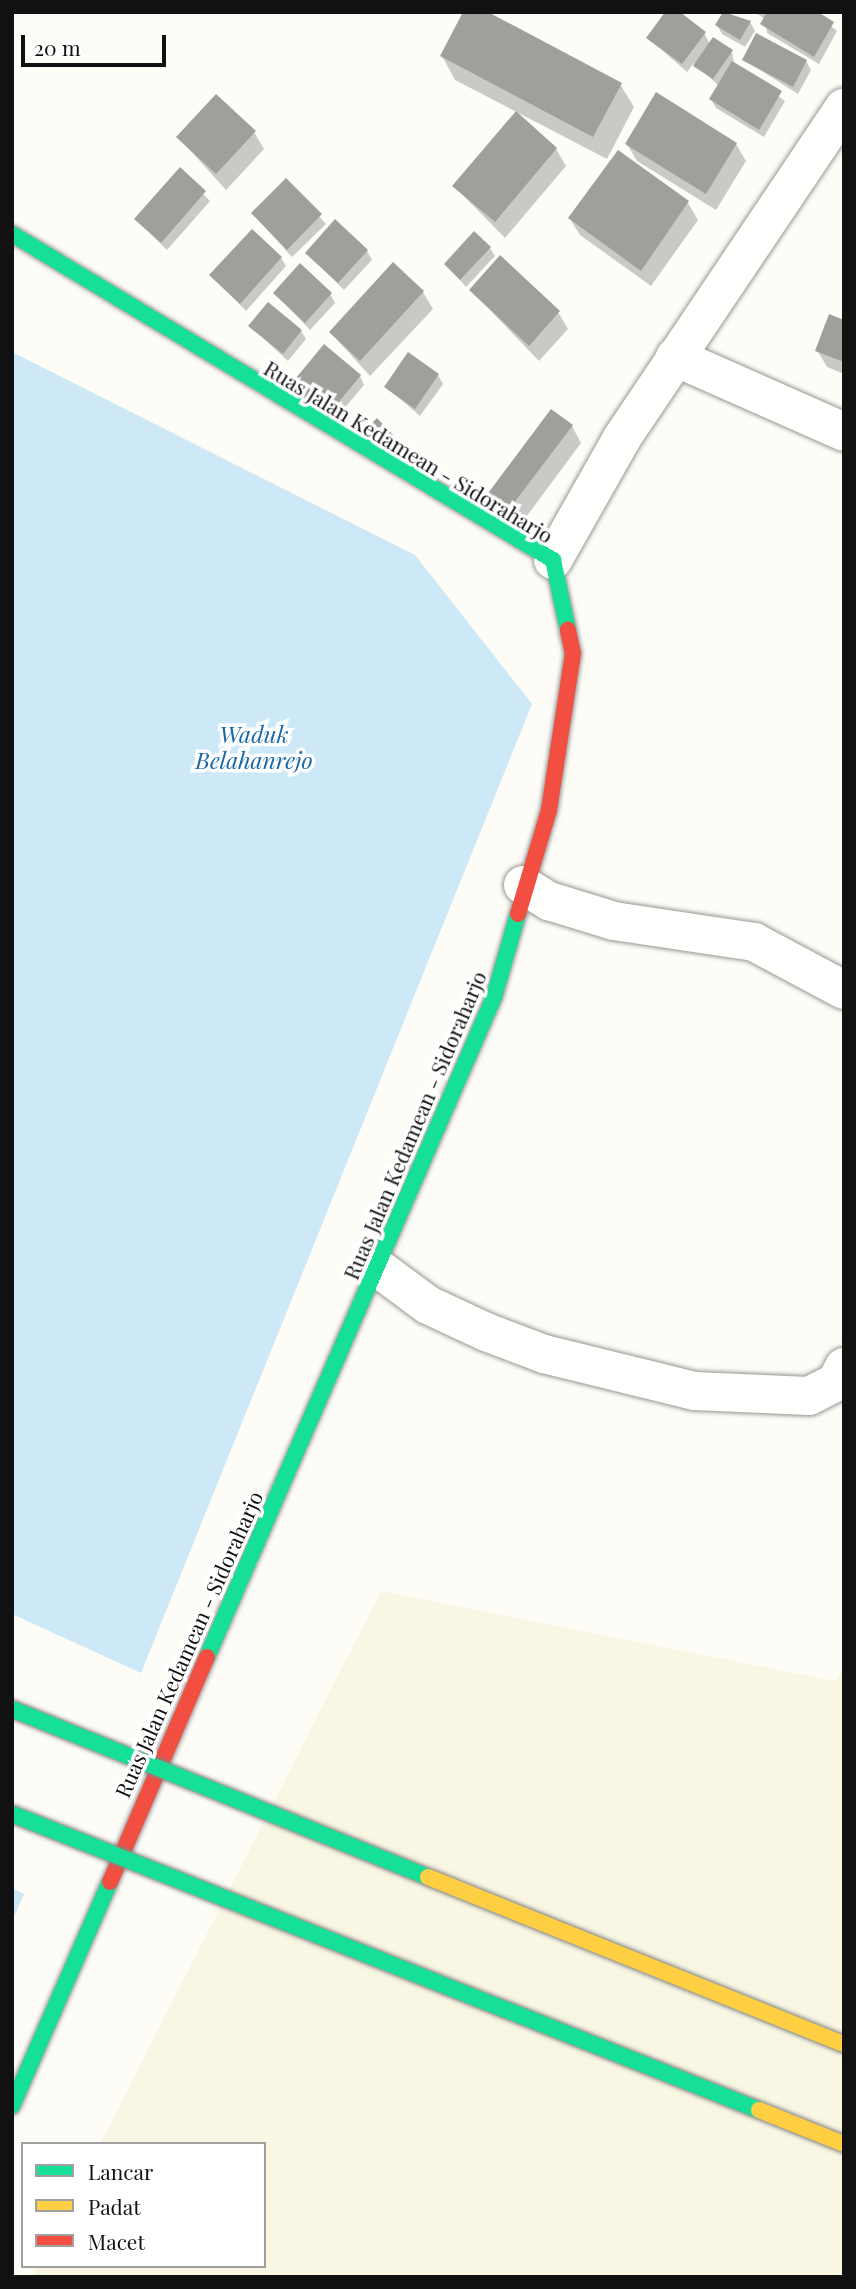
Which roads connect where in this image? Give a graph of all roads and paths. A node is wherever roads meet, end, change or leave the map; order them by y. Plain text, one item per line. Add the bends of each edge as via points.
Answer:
1 (844, 108) edge
2 (12, 234) edge
3 (676, 357) junction
4 (844, 432) edge
5 (553, 560) junction
6 (523, 885) junction
7 (844, 990) edge
8 (379, 1268) junction
9 (844, 1367) edge
10 (12, 1709) edge
11 (12, 1814) edge
12 (844, 2044) edge
13 (12, 2106) edge
14 (844, 2144) edge

1 - 3 street
2 - 5 main road, Ruas Jalan Kedamean - Sidoraharjo
3 - 4 street
3 - 5 street
5 - 6 main road, Ruas Jalan Kedamean - Sidoraharjo via 573,654 549,810
6 - 7 street via 549,901 614,921 754,942
6 - 8 main road, Ruas Jalan Kedamean - Sidoraharjo via 494,997
8 - 9 street via 428,1305 485,1332 544,1354 695,1391 809,1396 822,1393
8 - 13 main road, Ruas Jalan Kedamean - Sidoraharjo
10 - 12 main road, bridge
11 - 14 main road, bridge

